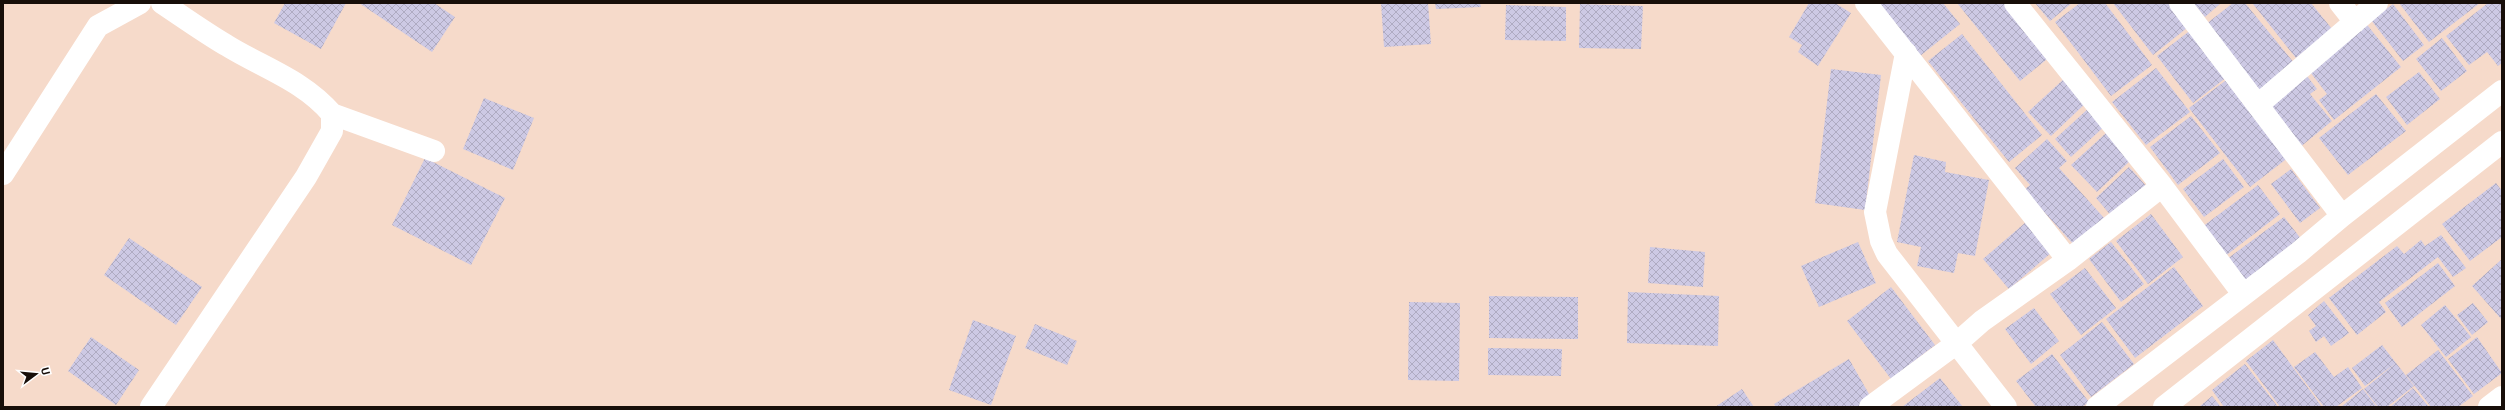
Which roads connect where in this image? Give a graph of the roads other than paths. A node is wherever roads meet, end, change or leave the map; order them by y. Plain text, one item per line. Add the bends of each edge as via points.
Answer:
1 (140, 3) edge
2 (162, 3) edge
3 (1866, 3) edge
4 (2015, 3) edge
5 (2180, 3) edge
6 (2340, 3) edge
7 (2377, 3) edge
8 (2355, 22) junction
9 (1906, 53) junction
10 (2502, 91) edge
11 (2259, 104) junction
12 (332, 114) junction
13 (2502, 142) edge
14 (434, 151) dead end
15 (3, 174) edge
16 (2162, 186) junction
17 (2342, 216) junction
18 (2068, 260) junction
19 (2243, 294) junction
20 (1957, 343) junction
21 (2502, 397) edge
22 (151, 407) edge
23 (1870, 407) edge
24 (2006, 407) edge
25 (2097, 407) edge
26 (2164, 407) edge
27 (2489, 407) edge

1 - 15 street via 98,26
2 - 12 street via 226,46 286,77 318,98
3 - 9 street
4 - 16 street
5 - 11 street
6 - 8 street
7 - 8 street
8 - 11 street
9 - 18 street
9 - 20 street via 1875,212 1886,254
10 - 17 street
11 - 17 street
12 - 14 street
12 - 22 street via 332,131 306,177
13 - 26 street
16 - 18 street
16 - 19 street
17 - 19 street
18 - 20 street via 1982,321
19 - 25 street
20 - 23 street
20 - 24 street
21 - 27 street

